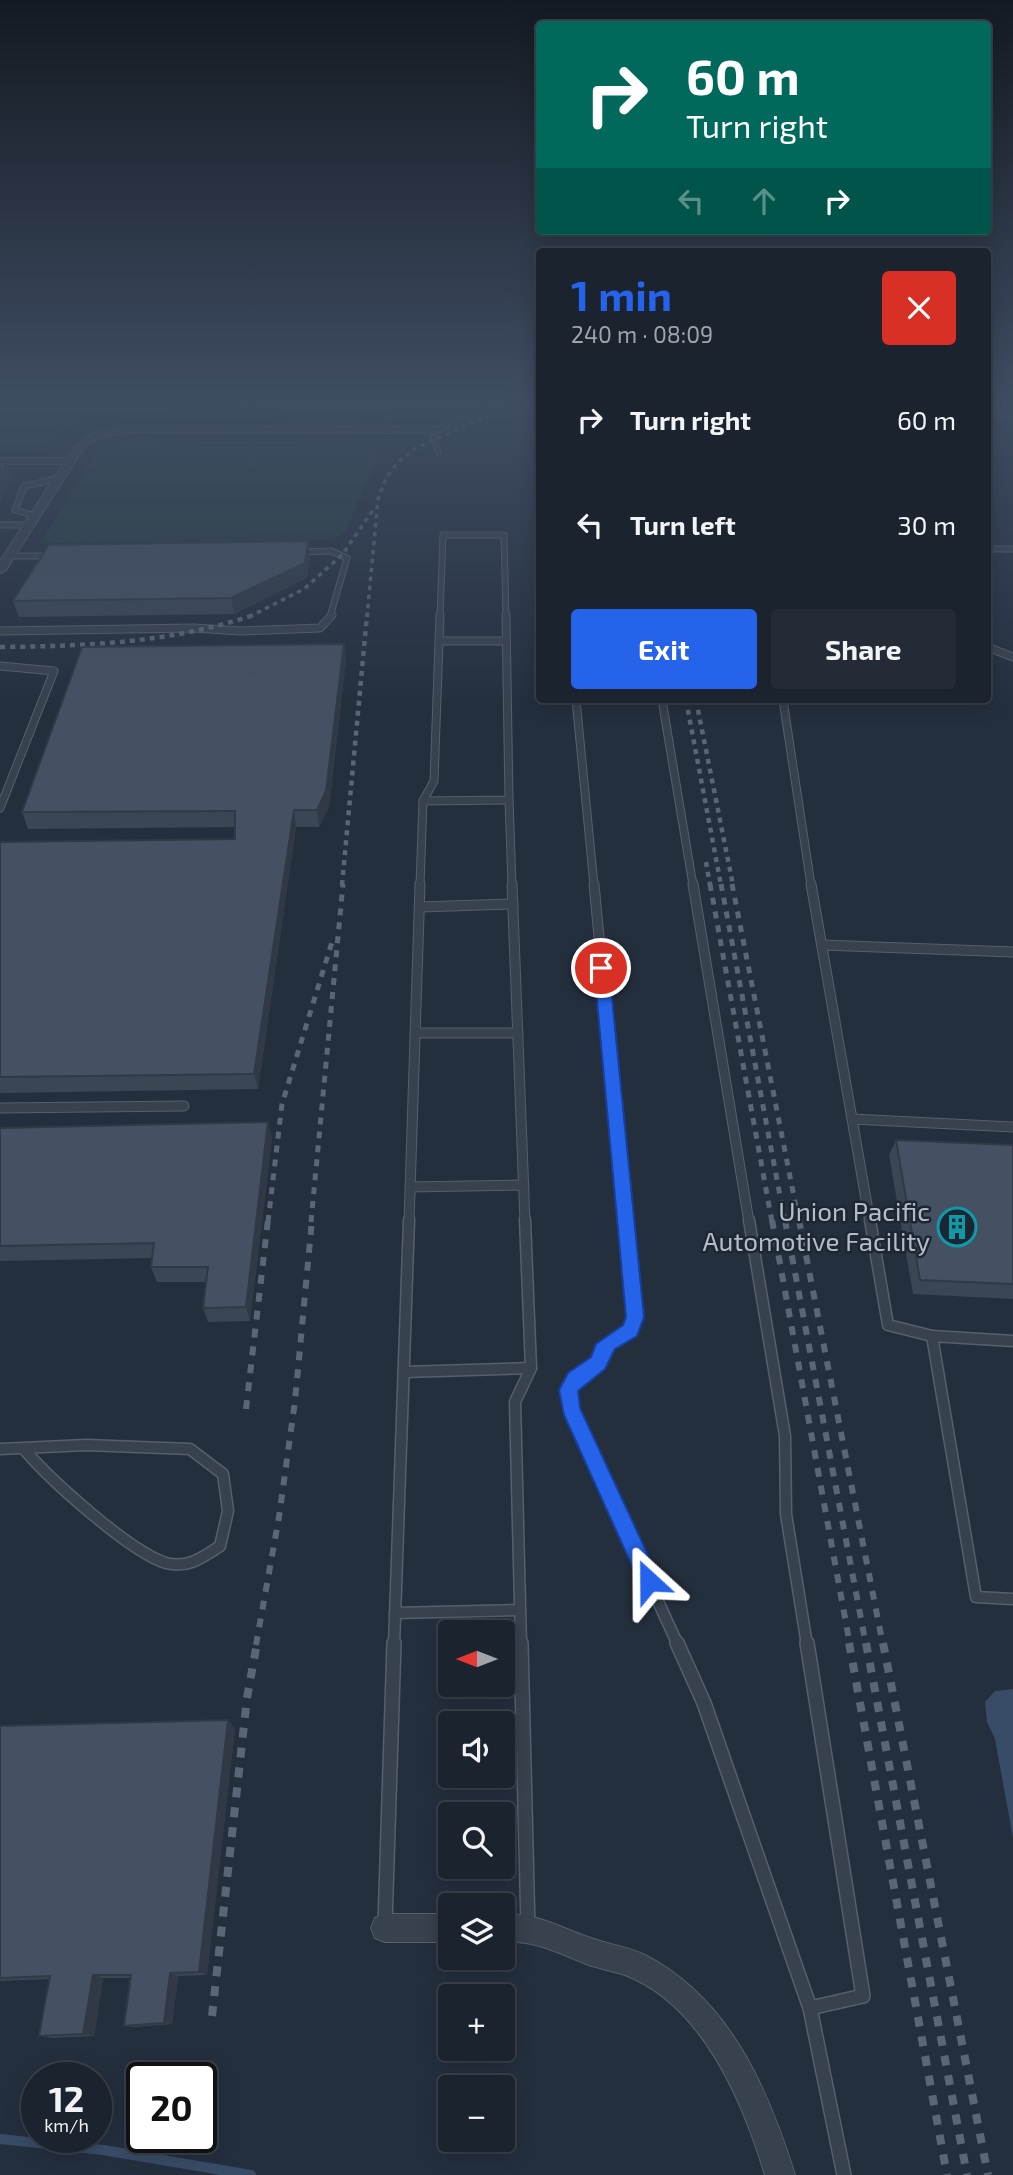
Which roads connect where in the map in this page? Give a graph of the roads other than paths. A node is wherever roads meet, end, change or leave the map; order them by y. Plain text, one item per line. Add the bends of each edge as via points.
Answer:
1 (17, 504) edge
2 (42, 504) edge
3 (32, 520) junction
4 (0, 525) edge
5 (991, 549) edge
6 (1013, 549) edge
7 (291, 552) edge
8 (62, 555) edge
9 (9, 556) junction
10 (0, 570) edge
11 (0, 631) edge
12 (506, 641) junction
13 (439, 642) junction
14 (991, 649) edge
15 (1013, 657) edge
16 (0, 666) edge
17 (576, 703) edge
18 (663, 703) edge
19 (783, 703) edge
20 (509, 800) junction
21 (423, 801) junction
22 (0, 808) edge
23 (513, 904) junction
24 (420, 907) junction
25 (822, 945) junction
26 (1013, 952) edge
27 (415, 1033) junction
28 (518, 1033) junction
29 (184, 1106) dead end
30 (0, 1108) edge
31 (852, 1119) junction
32 (1013, 1126) edge
33 (524, 1185) junction
34 (410, 1187) junction
35 (932, 1336) junction
36 (1013, 1341) edge
37 (531, 1368) junction
38 (404, 1372) junction
39 (0, 1449) edge
40 (24, 1449) junction
41 (1013, 1599) edge
42 (520, 1610) junction
43 (396, 1613) junction
44 (385, 1928) joint
45 (438, 1928) edge
46 (515, 1928) edge
47 (810, 2008) junction
48 (780, 2175) edge
49 (844, 2175) edge

1 - 3 lane via 15,510
2 - 3 street
3 - 4 lane
3 - 9 street
5 - 6 lane
7 - 11 lane via 331,551 347,558 332,615 320,628
8 - 9 lane
9 - 10 street
12 - 13 lane
12 - 13 lane via 504,535 443,535
12 - 20 lane
13 - 21 lane via 434,781
14 - 15 lane
16 - 22 lane via 54,671
17 - 47 lane via 635,1317 630,1330 608,1343 598,1363 575,1379 568,1390 570,1409 704,1703
18 - 47 lane via 785,1437 786,1514 863,1996
19 - 25 lane
20 - 21 lane
20 - 23 lane
21 - 24 lane
23 - 24 lane
23 - 28 lane
24 - 27 lane
25 - 26 lane
25 - 31 lane
27 - 28 lane
27 - 34 lane
28 - 33 lane
29 - 30 lane
31 - 32 lane
31 - 35 lane via 888,1325
33 - 34 lane
33 - 37 lane
34 - 38 lane
35 - 36 lane
35 - 41 lane via 976,1597
37 - 38 lane
37 - 42 lane via 515,1402
38 - 43 lane
39 - 40 lane
40 - 40 lane via 190,1449 223,1474 228,1511 220,1546 195,1563 167,1563 146,1553 44,1473
42 - 43 lane
42 - 46 lane
43 - 44 lane
44 - 45 street
46 - 48 street via 634,1964 688,2001 710,2025 742,2078 767,2130
47 - 49 lane

